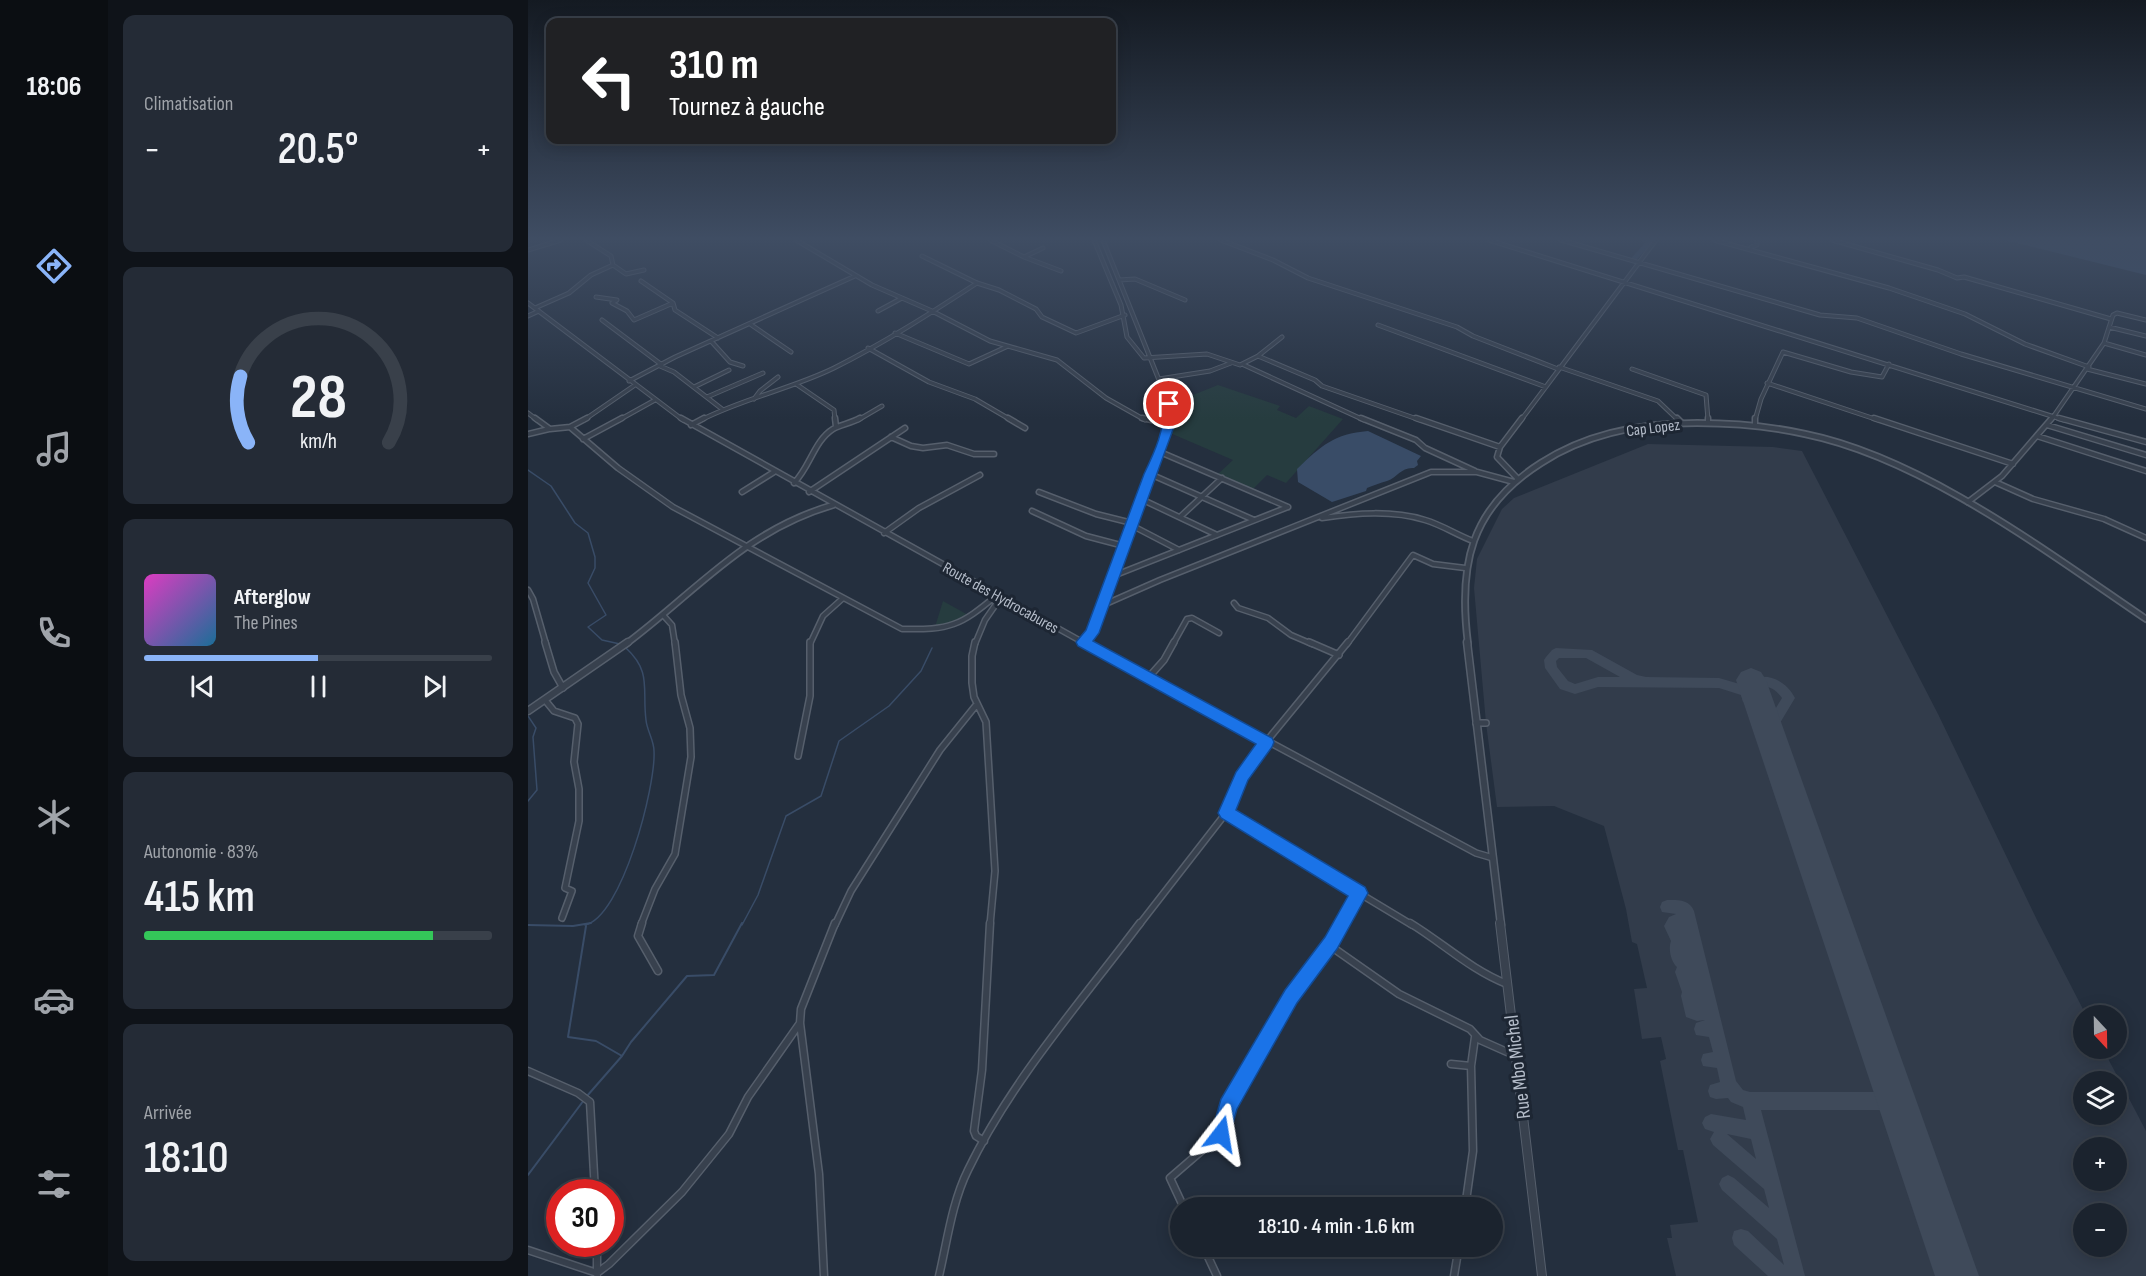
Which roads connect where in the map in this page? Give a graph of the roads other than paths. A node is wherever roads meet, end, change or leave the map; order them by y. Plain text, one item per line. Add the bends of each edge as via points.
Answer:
1 (557, 300) edge
2 (614, 300) edge
3 (668, 300) edge
4 (803, 300) edge
5 (899, 300) edge
6 (906, 300) edge
7 (950, 300) edge
8 (1018, 300) edge
9 (1119, 300) edge
10 (1126, 300) edge
11 (1373, 300) edge
12 (1611, 300) edge
13 (1681, 300) edge
14 (1769, 300) edge
15 (1922, 300) edge
16 (2043, 300) edge
17 (528, 303) edge
18 (673, 303) junction
19 (537, 310) junction
20 (878, 311) dead end
21 (932, 311) junction
22 (1125, 315) junction
23 (528, 316) edge
24 (2111, 319) junction
25 (602, 320) dead end
26 (2146, 320) edge
27 (750, 324) junction
28 (1378, 325) dead end
29 (2109, 327) junction
30 (895, 333) junction
31 (2146, 336) edge
32 (718, 338) junction
33 (1282, 338) dead end
34 (711, 341) junction
35 (2104, 343) junction
36 (1006, 347) junction
37 (868, 348) junction
38 (791, 352) dead end
39 (2146, 355) edge
40 (1258, 356) junction
41 (1152, 358) junction
42 (1231, 363) junction
43 (1889, 364) junction
44 (1244, 365) junction
45 (661, 366) junction
46 (743, 366) dead end
47 (1558, 368) junction
48 (2088, 368) junction
49 (1632, 369) dead end
50 (729, 370) dead end
51 (763, 373) dead end
52 (778, 377) dead end
53 (1159, 379) junction
54 (629, 381) junction
55 (1767, 383) junction
56 (796, 384) junction
57 (2146, 384) edge
58 (635, 385) junction
59 (694, 387) junction
60 (1546, 387) junction
61 (2073, 389) junction
62 (707, 397) junction
63 (754, 399) junction
64 (655, 400) junction
65 (882, 406) dead end
66 (722, 409) junction
67 (2146, 409) edge
68 (528, 414) edge
69 (2053, 416) junction
70 (1682, 422) junction
71 (1708, 422) junction
72 (1170, 424) junction
73 (691, 425) junction
74 (1755, 425) junction
75 (2047, 425) junction
76 (836, 427) junction
77 (570, 428) junction
78 (905, 428) dead end
79 (1025, 428) dead end
80 (549, 429) junction
81 (528, 434) edge
82 (2037, 436) junction
83 (891, 437) junction
84 (583, 439) junction
85 (2146, 442) edge
86 (1500, 447) junction
87 (1160, 452) junction
88 (994, 454) dead end
89 (2146, 455) edge
90 (2013, 464) junction
91 (2146, 471) edge
92 (774, 472) junction
93 (1477, 472) junction
94 (1150, 474) junction
95 (980, 475) dead end
96 (1222, 478) junction
97 (1516, 480) junction
98 (1995, 482) junction
99 (794, 483) junction
100 (742, 492) dead end
101 (809, 492) junction
102 (1039, 492) dead end
103 (1200, 497) junction
104 (1141, 499) junction
105 (1968, 502) junction
106 (833, 505) junction
107 (1032, 511) dead end
108 (1180, 517) junction
109 (1254, 520) junction
110 (1315, 520) junction
111 (1132, 524) junction
112 (884, 533) junction
113 (1217, 535) junction
114 (2146, 538) edge
115 (1473, 541) junction
116 (747, 546) junction
117 (1124, 546) junction
118 (1179, 550) junction
119 (1465, 568) junction
120 (1113, 576) junction
121 (528, 590) edge
122 (999, 596) junction
123 (842, 599) junction
124 (1234, 603) dead end
125 (1101, 606) junction
126 (663, 615) junction
127 (2146, 619) edge
128 (1219, 633) dead end
129 (1083, 642) junction
130 (1339, 655) junction
131 (1148, 678) junction
132 (563, 688) junction
133 (545, 700) junction
134 (977, 704) junction
135 (528, 711) edge
136 (1476, 723) junction
137 (1486, 723) dead end
138 (1266, 742) junction
139 (798, 756) dead end
140 (1226, 813) junction
141 (1493, 858) junction
142 (1359, 893) junction
143 (562, 918) dead end
144 (1329, 945) junction
145 (658, 971) dead end
146 (1507, 984) junction
147 (800, 1023) junction
148 (1475, 1036) junction
149 (1516, 1056) junction
150 (1451, 1064) dead end
151 (1471, 1066) junction
152 (528, 1071) edge
153 (984, 1141) junction
154 (595, 1179) edge
155 (1179, 1197) edge
156 (1467, 1197) edge
157 (528, 1250) edge
158 (597, 1257) edge
159 (1208, 1257) edge
160 (1457, 1257) edge
161 (597, 1274) edge
162 (824, 1276) edge
163 (939, 1276) edge
164 (1217, 1276) edge
165 (1454, 1276) edge
166 (1542, 1276) edge

1 - 19 street
2 - 18 street via 617,300 612,303 634,320
3 - 18 street
4 - 27 street
5 - 20 street
6 - 21 street
7 - 21 street
8 - 22 street via 1036,309 1042,317 1076,333
9 - 22 street
10 - 41 street
11 - 47 street via 1457,327
12 - 47 street
13 - 43 street
14 - 61 street via 1820,315 1857,318
15 - 48 street
16 - 24 street
17 - 19 street, Route des Hydrocabures
18 - 32 street via 675,310
19 - 23 street
19 - 54 street, Route des Hydrocabures
21 - 30 street
21 - 36 street
22 - 41 street via 1129,341 1141,355
24 - 26 street via 2117,313
24 - 29 street
25 - 45 street
27 - 32 street
27 - 38 street
28 - 60 street
29 - 31 street
29 - 35 street
30 - 36 street via 969,364
30 - 37 street
32 - 34 street
33 - 40 street
34 - 45 street
34 - 46 street via 724,358
35 - 39 street
35 - 48 street
36 - 72 street via 1057,360 1106,398 1148,421
37 - 56 street
37 - 79 street via 929,382 975,399
40 - 44 street
40 - 86 street via 1323,386
41 - 42 street via 1207,354
41 - 53 street
42 - 44 street
42 - 53 street via 1210,371
43 - 55 street via 1882,377 1865,376 1783,352
43 - 69 street
44 - 93 street via 1335,408 1416,440
45 - 54 street
45 - 59 street
47 - 60 street
47 - 70 street via 1658,401
48 - 57 street
48 - 61 street
49 - 71 street via 1706,395
50 - 59 street
51 - 62 street
52 - 63 street
53 - 72 street via 1171,410
54 - 58 street, Route des Hydrocabures
55 - 74 street
55 - 90 street
56 - 63 street
56 - 76 street via 834,410
58 - 64 street, Route des Hydrocabures
58 - 77 street
59 - 62 street
60 - 86 street
61 - 67 street
61 - 69 street
62 - 66 street
63 - 66 street
64 - 73 street, Route des Hydrocabures
64 - 84 street
65 - 76 street via 848,425
66 - 73 street
68 - 80 street
69 - 75 street
69 - 85 street
70 - 71 street, Cap Lopez
70 - 97 street, Cap Lopez via 1631,428 1590,439 1554,455
71 - 74 street, Cap Lopez
72 - 87 street
73 - 92 street, Route des Hydrocabures
74 - 105 street, Cap Lopez via 1806,434 1863,451 1915,472
75 - 82 street
75 - 89 street
76 - 99 street via 816,447 808,467
77 - 80 street
77 - 84 street
78 - 83 street
80 - 81 street
82 - 90 street
82 - 91 street
83 - 88 street via 919,447 947,445 974,454
83 - 101 street
84 - 116 street via 673,507
86 - 97 street via 1497,457
87 - 94 street
87 - 96 street
90 - 98 street
92 - 99 street, Route des Hydrocabures
92 - 100 street
93 - 97 street
93 - 110 street via 1431,472
94 - 103 street
94 - 104 street
95 - 112 street via 919,508
96 - 103 street
96 - 109 street via 1288,507
97 - 115 street, Cap Lopez via 1491,507
98 - 105 street
98 - 114 street via 2032,499 2104,519
99 - 101 street, Route des Hydrocabures
101 - 106 street, Route des Hydrocabures
102 - 111 street
103 - 108 street
103 - 109 street
104 - 108 street
104 - 111 street
105 - 127 street, Cap Lopez
106 - 112 street, Route des Hydrocabures
106 - 116 street via 794,516
107 - 117 street via 1086,536
108 - 113 street
109 - 113 street
110 - 115 street via 1383,513 1425,520
110 - 125 street
111 - 117 street
111 - 118 street
112 - 122 street, Route des Hydrocabures
113 - 118 street
115 - 119 street, Cap Lopez
116 - 123 street
116 - 126 street
117 - 120 street
118 - 120 street
119 - 130 street via 1438,566 1413,555
119 - 136 street, Cap Lopez via 1462,605
120 - 125 street
121 - 132 street via 554,672
122 - 123 street via 952,626 917,631 902,629
122 - 129 street, Route des Hydrocabures
122 - 134 street via 970,656
123 - 139 street via 823,616 810,641 810,696
124 - 130 street via 1238,609 1268,618 1291,635
125 - 129 street via 1092,633
126 - 132 street
126 - 145 street via 672,624 675,635 691,757 675,854 643,916 638,936
128 - 131 street via 1187,619 1164,660
129 - 131 street, Route des Hydrocabures
130 - 138 street
131 - 138 street, Route des Hydrocabures
132 - 133 street
133 - 135 street
133 - 143 street via 554,711 575,718 578,724 574,762 579,821 565,888 572,891
134 - 147 street via 940,750 851,891 816,968
134 - 153 street via 985,713 986,722 995,871 982,1070 974,1131
136 - 137 street
136 - 141 street, Cap Lopez
138 - 140 street via 1242,776
138 - 141 street, Route des Hydrocabures via 1476,853
140 - 142 street
140 - 153 street via 1020,1083
141 - 146 street, Rue Mbo Michel
142 - 144 street
142 - 146 street via 1436,939 1482,974
144 - 148 street via 1399,994 1470,1029
144 - 155 street via 1291,997 1228,1106 1221,1134 1170,1178
146 - 149 street, Rue Mbo Michel
147 - 161 street via 748,1097 729,1134 689,1184
147 - 162 street via 819,1174
148 - 149 street
148 - 151 street
149 - 166 street, Rue Mbo Michel
150 - 151 street
151 - 156 street via 1473,1151
152 - 154 street via 584,1096 592,1111
153 - 163 street via 967,1172
157 - 161 street
158 - 161 street
159 - 164 street
160 - 165 street

